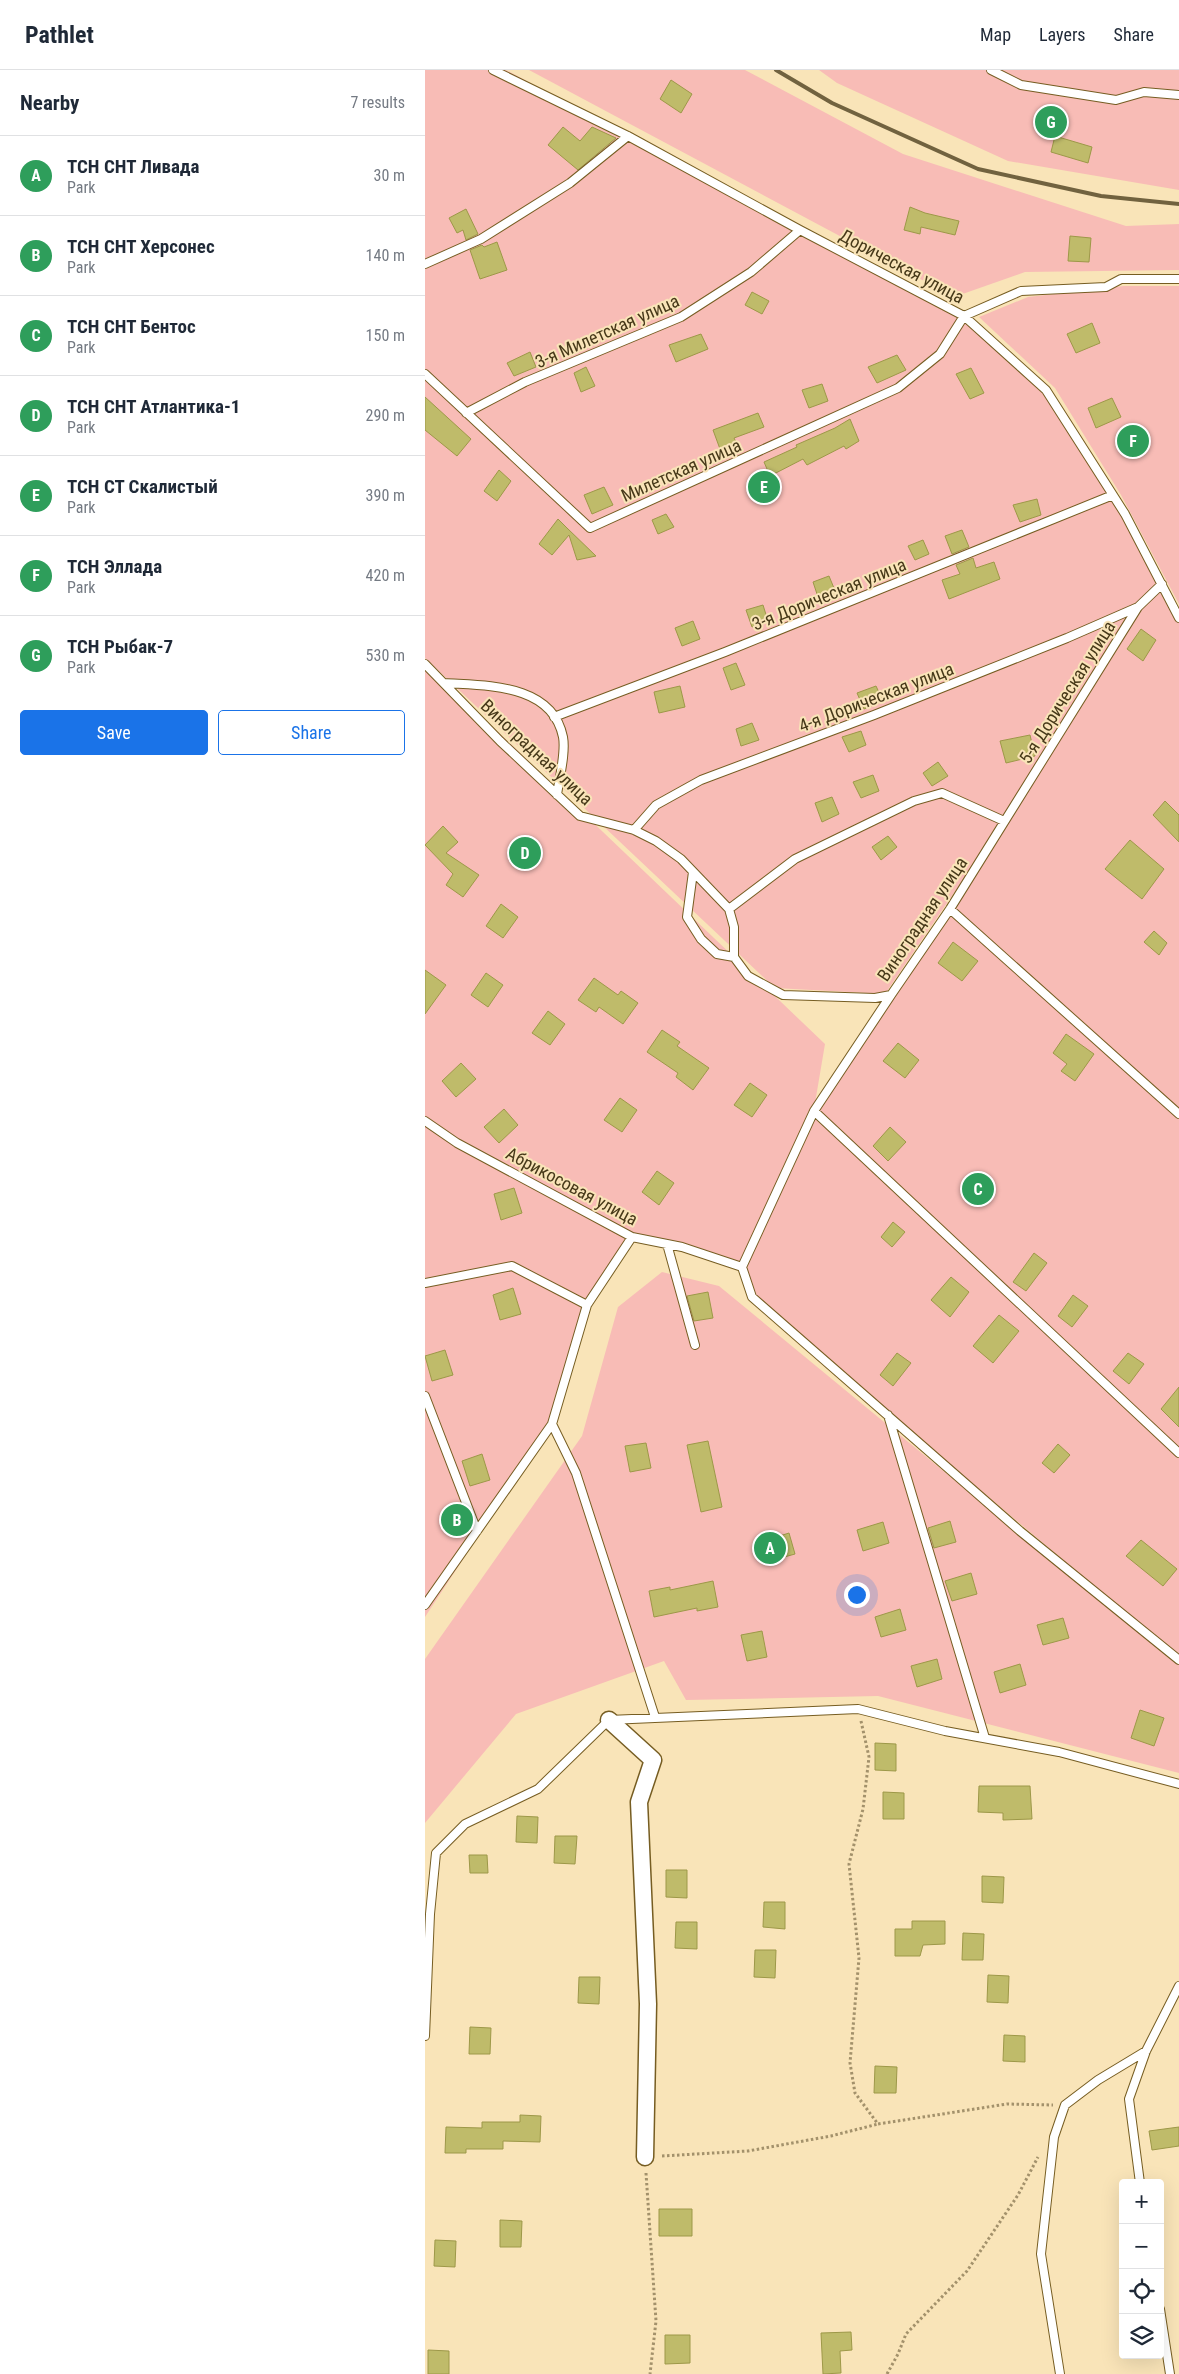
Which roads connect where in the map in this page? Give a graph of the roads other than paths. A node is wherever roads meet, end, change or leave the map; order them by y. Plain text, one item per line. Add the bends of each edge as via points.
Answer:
1 (493, 70) edge
2 (991, 70) edge
3 (1179, 95) edge
4 (628, 136) junction
5 (800, 230) junction
6 (425, 264) edge
7 (1179, 279) edge
8 (964, 316) junction
9 (425, 374) edge
10 (466, 413) junction
11 (1113, 495) junction
12 (1162, 584) junction
13 (1138, 606) junction
14 (1179, 618) edge
15 (425, 664) edge
16 (443, 683) junction
17 (554, 717) junction
18 (557, 795) junction
19 (1004, 821) junction
20 (634, 830) junction
21 (693, 872) junction
22 (729, 909) junction
23 (949, 909) junction
24 (734, 957) junction
25 (891, 994) junction
26 (814, 1111) junction
27 (1179, 1114) edge
28 (425, 1121) edge
29 (632, 1237) junction
30 (667, 1244) junction
31 (742, 1267) junction
32 (425, 1283) edge
33 (587, 1305) junction
34 (695, 1345) dead end
35 (425, 1396) edge
36 (888, 1415) junction
37 (552, 1424) junction
38 (1179, 1453) edge
39 (477, 1531) junction
40 (425, 1605) edge
41 (1179, 1660) edge
42 (655, 1717) junction
43 (609, 1720) junction
44 (985, 1738) junction
45 (1179, 1784) edge
46 (1179, 1986) edge
47 (425, 2036) edge
48 (1146, 2051) junction
49 (645, 2156) road end
50 (1139, 2179) edge
51 (1161, 2314) edge
52 (1060, 2374) edge
53 (1171, 2374) edge

1 - 4 lane, Дорическая улица
2 - 3 lane via 1021,84 1116,100 1145,92
4 - 5 lane, Дорическая улица
4 - 6 lane via 570,182 481,239
5 - 8 lane, Дорическая улица
5 - 10 lane, 3-я Милетская улица via 751,272 681,317 525,382
7 - 8 lane via 1121,279 1106,287 1021,291
8 - 10 lane, Милетская улица via 941,354 898,388 590,528
8 - 11 lane, Дорическая улица via 1046,390
9 - 10 lane, Милетская улица
11 - 12 lane, Дорическая улица
11 - 17 lane, 3-я Дорическая улица
12 - 13 lane, 5-я Дорическая улица
12 - 14 lane, Дорическая улица
13 - 19 lane, 5-я Дорическая улица
13 - 20 lane, 4-я Дорическая улица via 883,711 701,780 657,805
15 - 16 lane, Виноградная улица
16 - 17 lane via 523,692 541,703
16 - 18 lane, Виноградная улица
17 - 18 lane via 563,738
18 - 20 lane, Виноградная улица via 579,816
19 - 22 lane via 942,793 914,801 795,859
19 - 23 lane, Виноградная улица
20 - 21 lane, Виноградная улица via 656,841
21 - 22 lane, Виноградная улица
21 - 24 lane via 687,917 701,939 717,954
22 - 24 lane via 734,927
23 - 25 lane, Виноградная улица
23 - 27 lane
24 - 25 lane, Виноградная улица via 748,976 783,995 875,998
25 - 26 lane
26 - 31 lane
26 - 38 lane
28 - 29 lane, Абрикосовая улица via 457,1143
29 - 30 lane, Абрикосовая улица
29 - 33 lane
30 - 31 lane, Абрикосовая улица
30 - 34 lane
31 - 36 lane via 752,1297
32 - 33 lane via 512,1266
33 - 37 lane
35 - 39 lane
36 - 41 lane via 1020,1531
36 - 44 lane
37 - 39 lane
37 - 42 lane via 576,1473
39 - 40 lane
42 - 43 lane
42 - 44 lane via 857,1709
43 - 47 lane via 538,1789 465,1824 436,1853
43 - 49 street via 653,1760 639,1802 648,2004
44 - 45 lane via 1059,1752
46 - 48 lane
48 - 50 lane via 1129,2098
48 - 52 lane via 1065,2105 1054,2137 1041,2254
51 - 53 lane

